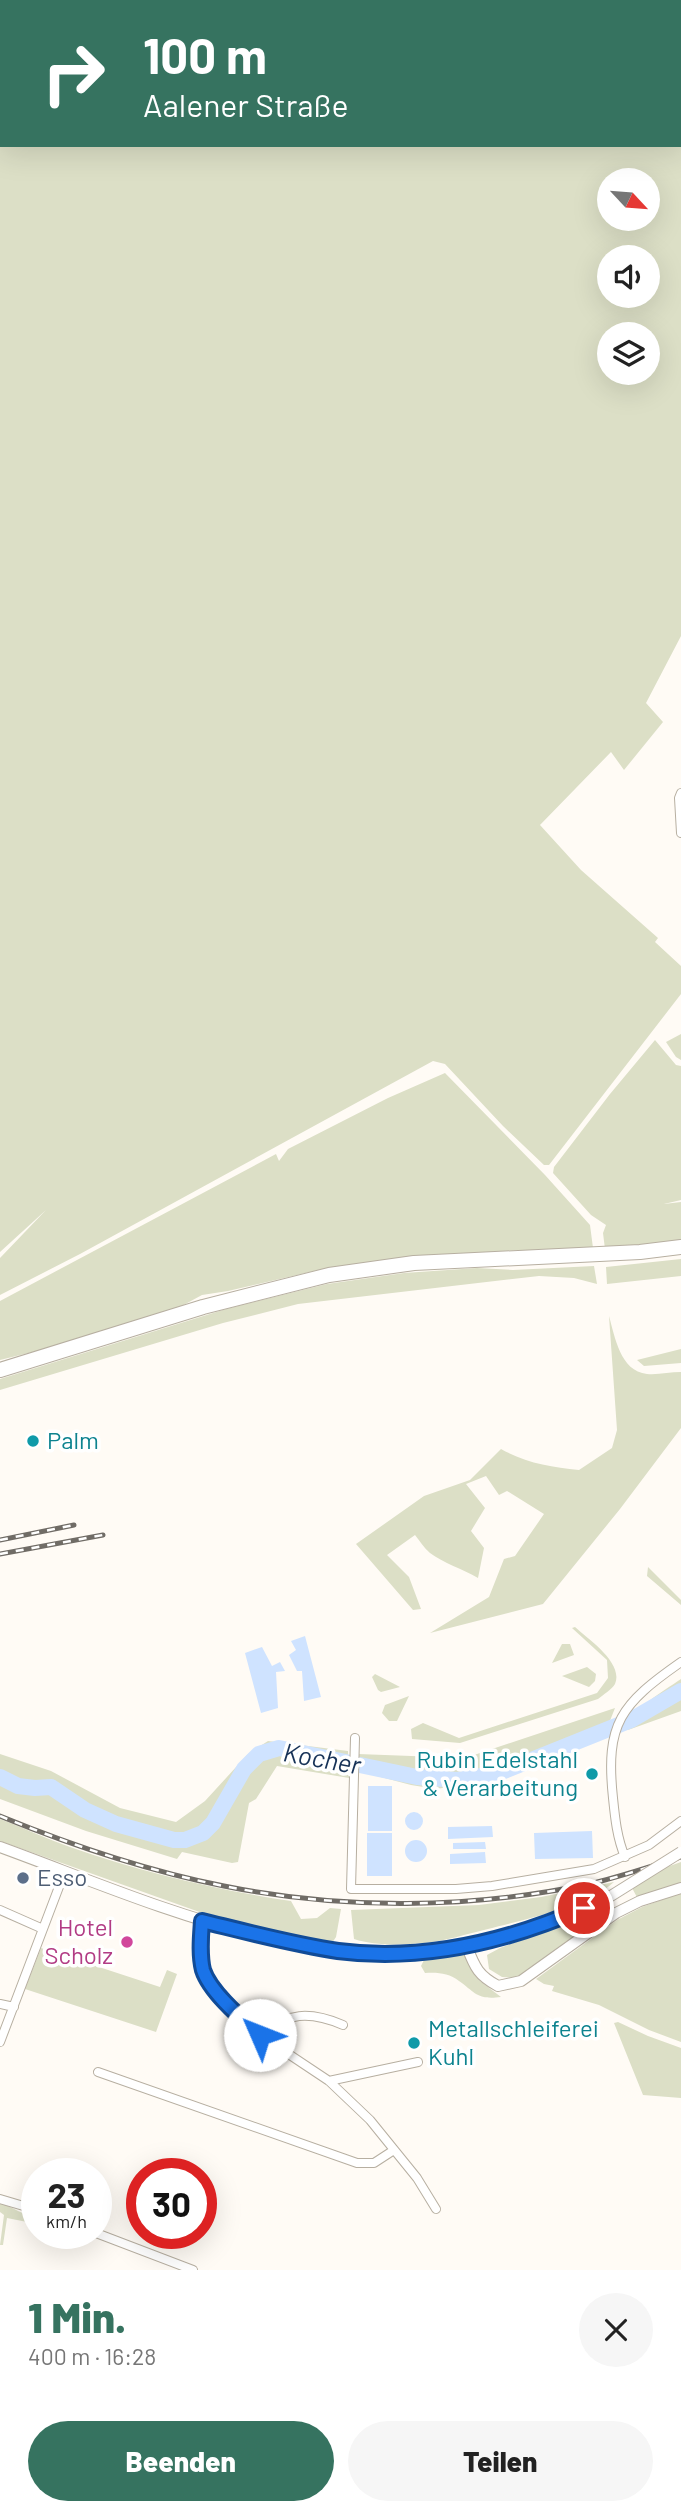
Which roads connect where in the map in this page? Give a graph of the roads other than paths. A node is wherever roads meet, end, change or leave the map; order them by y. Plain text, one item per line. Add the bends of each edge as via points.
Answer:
1 (681, 793) edge
2 (681, 833) edge
3 (681, 1247) edge
4 (0, 1370) edge
5 (681, 1662) edge
6 (355, 1738) dead end
7 (681, 1821) edge
8 (0, 1847) edge
9 (681, 1852) edge
10 (625, 1857) junction
11 (65, 1871) junction
12 (681, 1888) edge
13 (0, 1910) edge
14 (202, 1921) junction
15 (43, 1929) junction
16 (467, 1947) junction
17 (0, 2004) edge
18 (13, 2007) junction
19 (343, 2025) dead end
20 (260, 2035) junction
21 (0, 2042) edge
22 (418, 2062) dead end
23 (98, 2072) dead end
24 (330, 2081) junction
25 (394, 2150) junction
26 (0, 2199) edge
27 (21, 2205) edge
28 (436, 2209) dead end
29 (112, 2239) edge
30 (192, 2270) edge

1 - 2 street
3 - 4 highway via 414,1263 329,1275 203,1307
5 - 10 street via 628,1705 612,1741 614,1805
6 - 10 street via 351,1889 426,1891 492,1886 594,1869
7 - 10 street
8 - 11 street
9 - 16 street, bridge via 606,1899 540,1927
11 - 14 street
11 - 15 street
12 - 16 street via 616,1913 521,1981 498,1986 483,1978
13 - 15 street
14 - 16 street via 341,1951
14 - 20 street via 202,1968 208,1980
15 - 18 street
17 - 18 street
18 - 21 street
19 - 20 street via 300,2015 284,2019
20 - 24 street
22 - 24 street
23 - 25 street via 357,2163 373,2163
24 - 25 street
25 - 28 street
26 - 27 street
29 - 30 street

